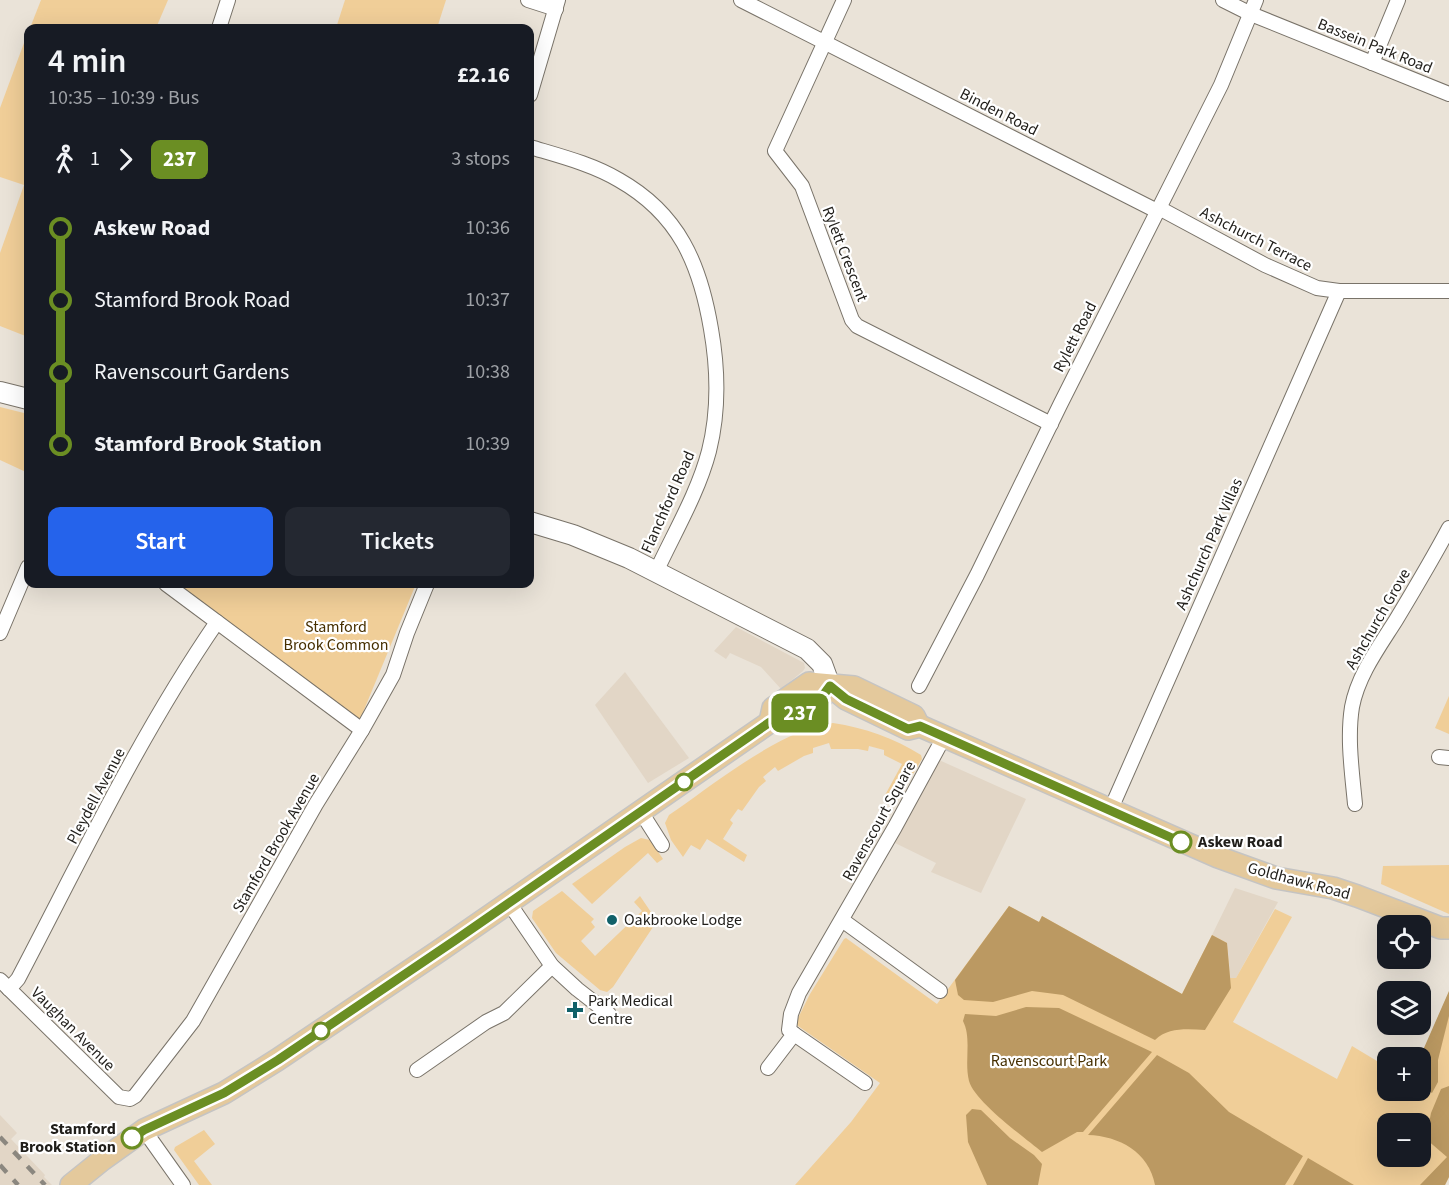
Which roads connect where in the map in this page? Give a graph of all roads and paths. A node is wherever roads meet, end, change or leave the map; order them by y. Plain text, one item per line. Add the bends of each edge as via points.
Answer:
1 (228, 0) edge
2 (528, 0) edge
3 (741, 0) edge
4 (844, 0) edge
5 (1223, 0) edge
6 (1256, 0) edge
7 (1398, 0) edge
8 (557, 4) edge
9 (1251, 14) junction
10 (220, 24) edge
11 (825, 43) junction
12 (1372, 63) junction
13 (534, 81) edge
14 (1449, 94) edge
15 (534, 148) edge
16 (1158, 209) junction
17 (1339, 291) junction
18 (1449, 291) edge
19 (0, 392) edge
20 (24, 398) edge
21 (1051, 424) junction
22 (534, 523) edge
23 (1449, 528) edge
24 (656, 572) junction
25 (24, 576) edge
26 (171, 588) edge
27 (425, 588) edge
28 (217, 622) junction
29 (0, 633) edge
30 (830, 686) junction
31 (919, 686) dead end
32 (362, 730) junction
33 (944, 737) junction
34 (1355, 804) dead end
35 (1110, 811) junction
36 (641, 812) junction
37 (662, 845) dead end
38 (509, 903) junction
39 (842, 920) junction
40 (1446, 931) edge
41 (552, 966) junction
42 (5, 985) edge
43 (940, 991) dead end
44 (609, 1014) dead end
45 (794, 1034) junction
46 (768, 1068) dead end
47 (417, 1071) dead end
48 (865, 1083) dead end
49 (124, 1099) joint
50 (144, 1130) junction
51 (71, 1185) edge
52 (183, 1185) edge

1 - 10 street
2 - 8 street
3 - 11 street, Binden Road
4 - 11 street, Rylett Crescent
5 - 9 street, Bassein Park Road
6 - 9 street, Rylett Road
7 - 12 street
8 - 13 street
9 - 12 street, Bassein Park Road
9 - 16 street, Rylett Road via 1221,86
11 - 16 street, Binden Road
11 - 21 street, Rylett Crescent via 775,151 802,186 852,320 857,326
12 - 14 street, Bassein Park Road
15 - 24 street, Flanchford Road via 581,163 640,194 674,227 698,272 715,358 715,422 704,466
16 - 17 street, Ashchurch Terrace via 1265,265 1317,288
16 - 21 street, Rylett Road
17 - 18 street, Ashchurch Terrace
17 - 35 street, Ashchurch Park Villas
19 - 20 main road
21 - 31 street, Rylett Road
22 - 24 main road via 606,548
23 - 34 street, Ashchurch Grove via 1357,691 1351,719
24 - 30 main road via 807,649 822,664
25 - 29 street
26 - 28 street
27 - 32 street, Stamford Brook Avenue via 393,675
28 - 32 street
28 - 42 street, Pleydell Avenue via 129,767 18,979
30 - 33 main road, Goldhawk Road via 846,699 908,729 920,726
30 - 36 main road via 819,701 785,722 770,722
32 - 49 street, Stamford Brook Avenue via 193,1021 135,1095
33 - 35 main road, Goldhawk Road
33 - 39 street, Ravenscourt Square via 890,824
35 - 40 main road, Goldhawk Road via 1240,866 1295,883 1349,893
36 - 37 street
36 - 38 main road
38 - 41 street
38 - 50 main road via 251,1077
39 - 43 street
39 - 45 street, Ravenscourt Square via 799,993 789,1030
41 - 44 street
41 - 47 street via 504,1013
42 - 49 street, Vaughan Avenue
45 - 46 street
45 - 48 street
50 - 51 main road
50 - 52 street

